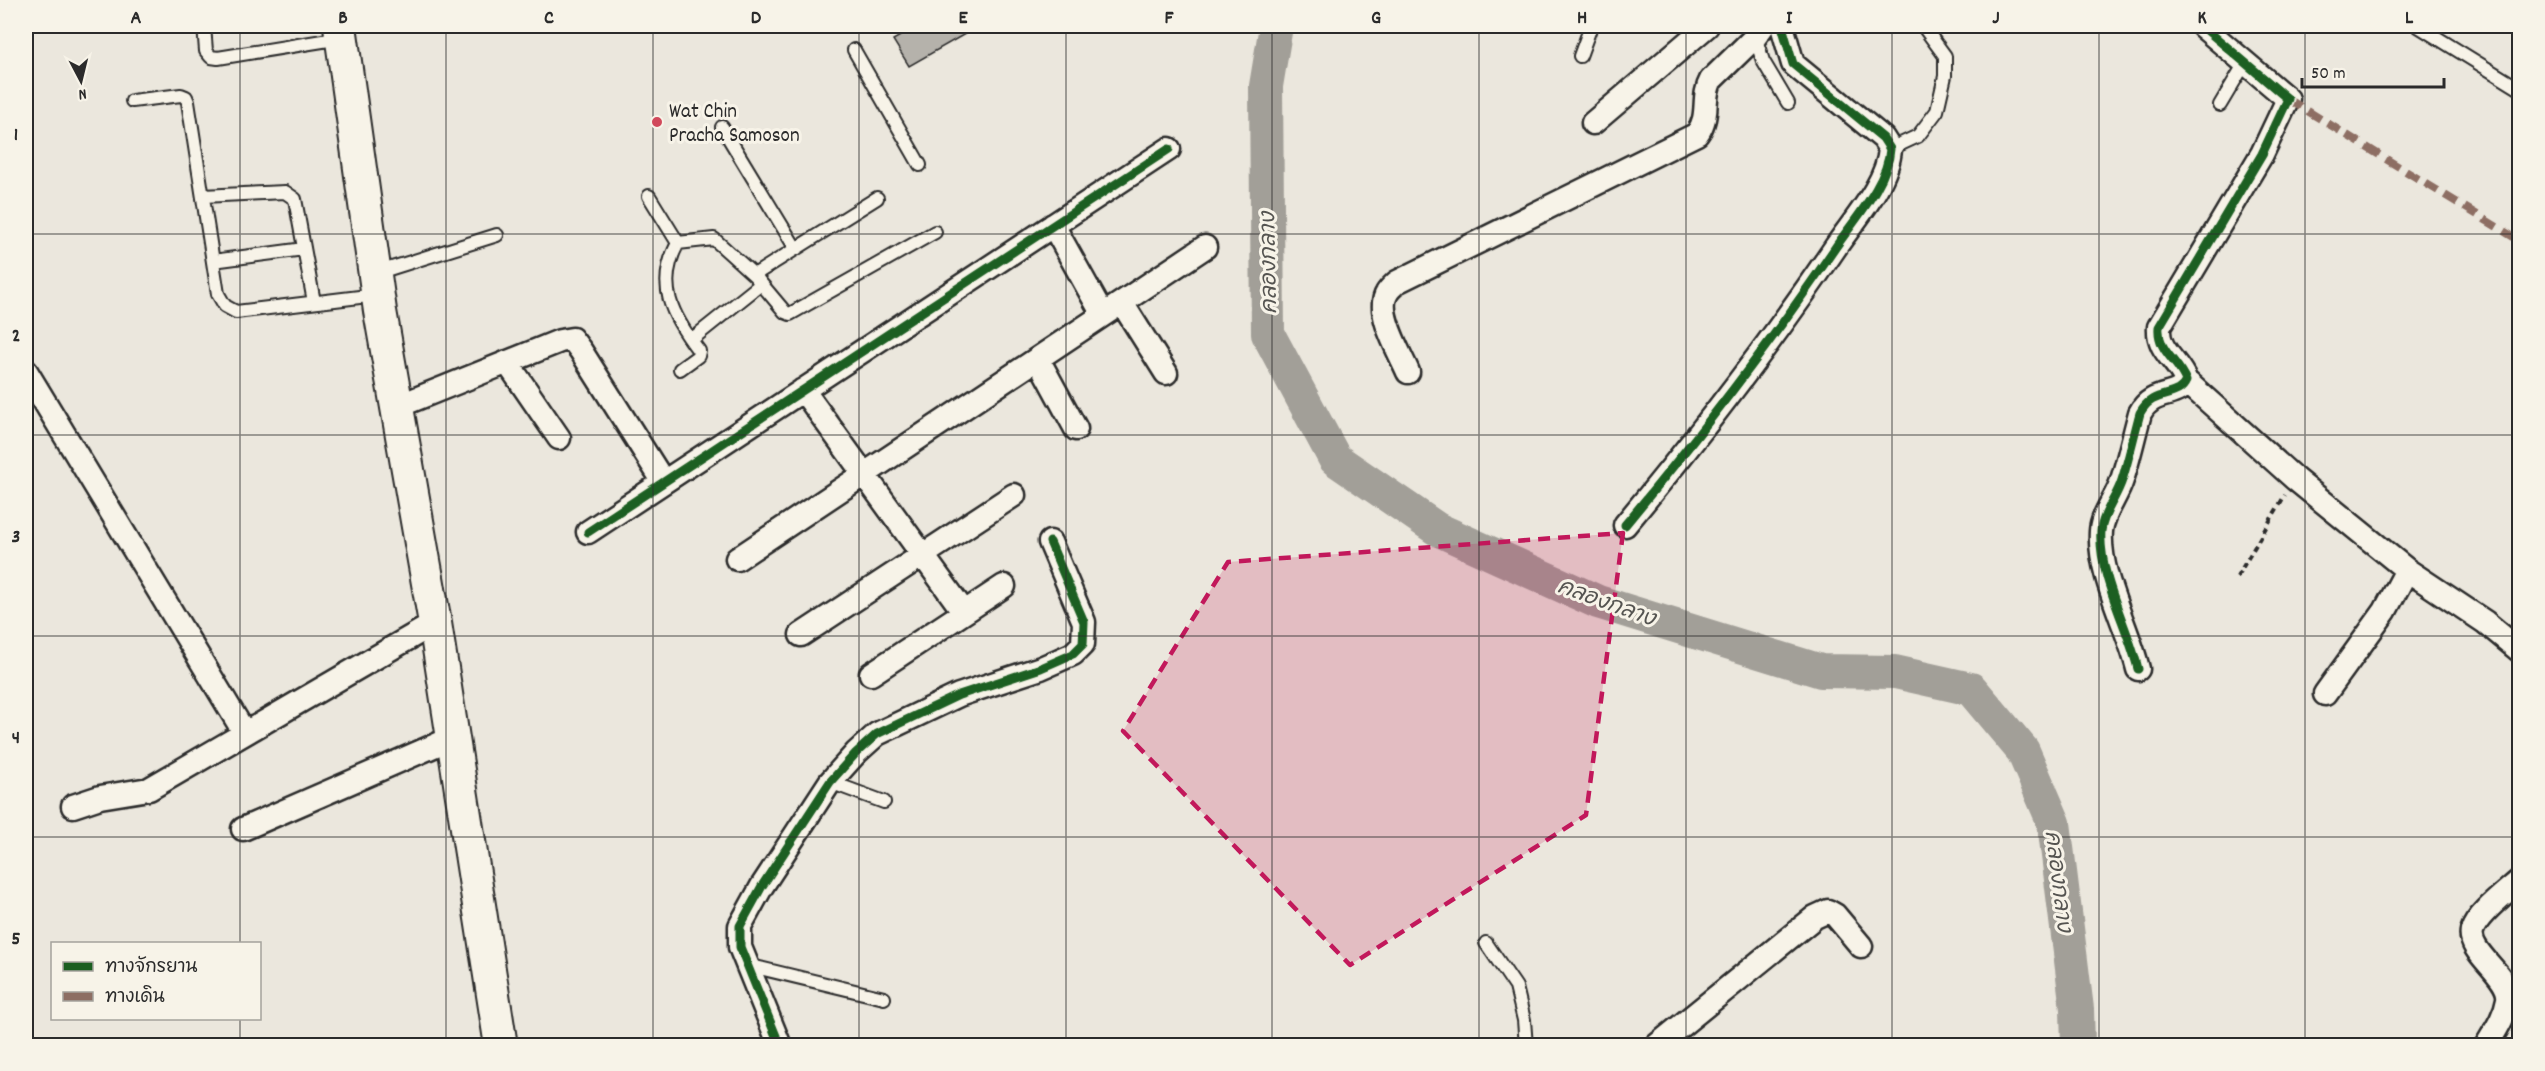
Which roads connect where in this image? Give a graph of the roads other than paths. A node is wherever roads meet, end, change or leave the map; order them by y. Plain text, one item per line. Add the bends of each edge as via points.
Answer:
1 (204, 26) edge
2 (1591, 26) edge
3 (1707, 26) edge
4 (1782, 26) edge
5 (1923, 26) edge
6 (2202, 26) edge
7 (2418, 26) edge
8 (1759, 31) edge
9 (341, 32) edge
10 (854, 50) dead end
11 (1580, 56) dead end
12 (2244, 63) junction
13 (2520, 89) edge
14 (132, 101) dead end
15 (1788, 103) dead end
16 (2220, 105) dead end
17 (1593, 123) dead end
18 (722, 127) dead end
19 (1169, 149) dead end
20 (1890, 149) junction
21 (920, 165) dead end
22 (203, 196) junction
23 (649, 196) dead end
24 (877, 198) dead end
25 (1053, 225) junction
26 (935, 232) dead end
27 (497, 235) dead end
28 (678, 243) junction
29 (1205, 247) dead end
30 (304, 249) junction
31 (796, 249) junction
32 (213, 261) junction
33 (758, 279) junction
34 (376, 284) junction
35 (314, 303) junction
36 (1113, 309) junction
37 (690, 340) junction
38 (1038, 359) junction
39 (507, 362) junction
40 (680, 369) dead end
41 (26, 371) edge
42 (1408, 372) dead end
43 (1166, 373) dead end
44 (2186, 381) junction
45 (803, 390) junction
46 (396, 407) junction
47 (1076, 429) dead end
48 (559, 438) dead end
49 (866, 474) junction
50 (663, 481) junction
51 (1014, 495) dead end
52 (1625, 525) dead end
53 (588, 532) dead end
54 (1050, 542) dead end
55 (923, 555) junction
56 (737, 559) dead end
57 (2407, 570) junction
58 (1004, 586) dead end
59 (964, 612) junction
60 (435, 623) junction
61 (801, 635) dead end
62 (2520, 651) edge
63 (2138, 669) dead end
64 (870, 674) dead end
65 (2325, 694) dead end
66 (244, 732) junction
67 (452, 738) junction
68 (830, 782) junction
69 (884, 802) dead end
70 (73, 806) dead end
71 (243, 829) dead end
72 (2520, 880) edge
73 (1486, 943) dead end
74 (1861, 946) dead end
75 (747, 965) junction
76 (884, 998) dead end
77 (774, 1045) edge
78 (501, 1046) edge
79 (1526, 1046) edge
80 (1656, 1046) edge
81 (2486, 1046) edge

1 - 9 lane via 206,51 218,58
2 - 11 lane
3 - 17 street
4 - 20 street via 1793,64 1883,138
5 - 20 lane via 1945,56 1937,111 1918,136
6 - 12 street
7 - 13 lane
8 - 15 lane via 1763,61
8 - 42 street via 1706,88 1705,123 1697,134 1397,282 1386,293 1383,309
9 - 34 main road
10 - 21 lane
12 - 16 lane
12 - 44 street via 2288,99 2262,154 2159,327 2161,346
14 - 22 lane via 181,95 186,98
18 - 31 lane
19 - 25 street
20 - 52 street via 1884,176 1795,307 1693,443
22 - 30 lane via 291,194
22 - 32 lane
23 - 28 lane
24 - 31 lane
25 - 36 street
25 - 45 street
26 - 33 lane via 790,314
27 - 34 lane
28 - 33 lane via 714,239
28 - 37 lane via 670,259 669,300
29 - 36 street
30 - 32 lane
30 - 35 lane
31 - 33 lane
32 - 35 lane via 218,294 225,306 236,312
33 - 37 lane
34 - 35 lane
34 - 46 main road
36 - 38 street
36 - 43 street
37 - 40 lane via 699,351 698,356
38 - 47 street
38 - 49 street
39 - 46 street
39 - 48 street
39 - 50 street via 572,339
41 - 66 street
44 - 57 street via 2295,479
44 - 63 street via 2175,392 2155,396 2145,403 2122,482 2101,529 2114,601
45 - 49 street
45 - 50 street
46 - 60 main road
49 - 55 street
49 - 56 street
50 - 53 street
51 - 55 street
54 - 68 street via 1084,622 1083,644 1073,654 1041,668 959,695 877,734
55 - 59 street
55 - 61 street
57 - 62 street via 2486,622
57 - 65 street via 2373,628
58 - 59 street
59 - 64 street
60 - 66 street
60 - 67 main road
66 - 70 street via 149,789
67 - 71 street
67 - 78 main road
68 - 69 lane
68 - 75 street via 740,926
72 - 81 street via 2480,918 2472,931 2472,941 2508,997 2503,1018
73 - 79 lane via 1516,987
74 - 80 street via 1835,915 1828,912 1815,916
75 - 76 lane
75 - 77 street

